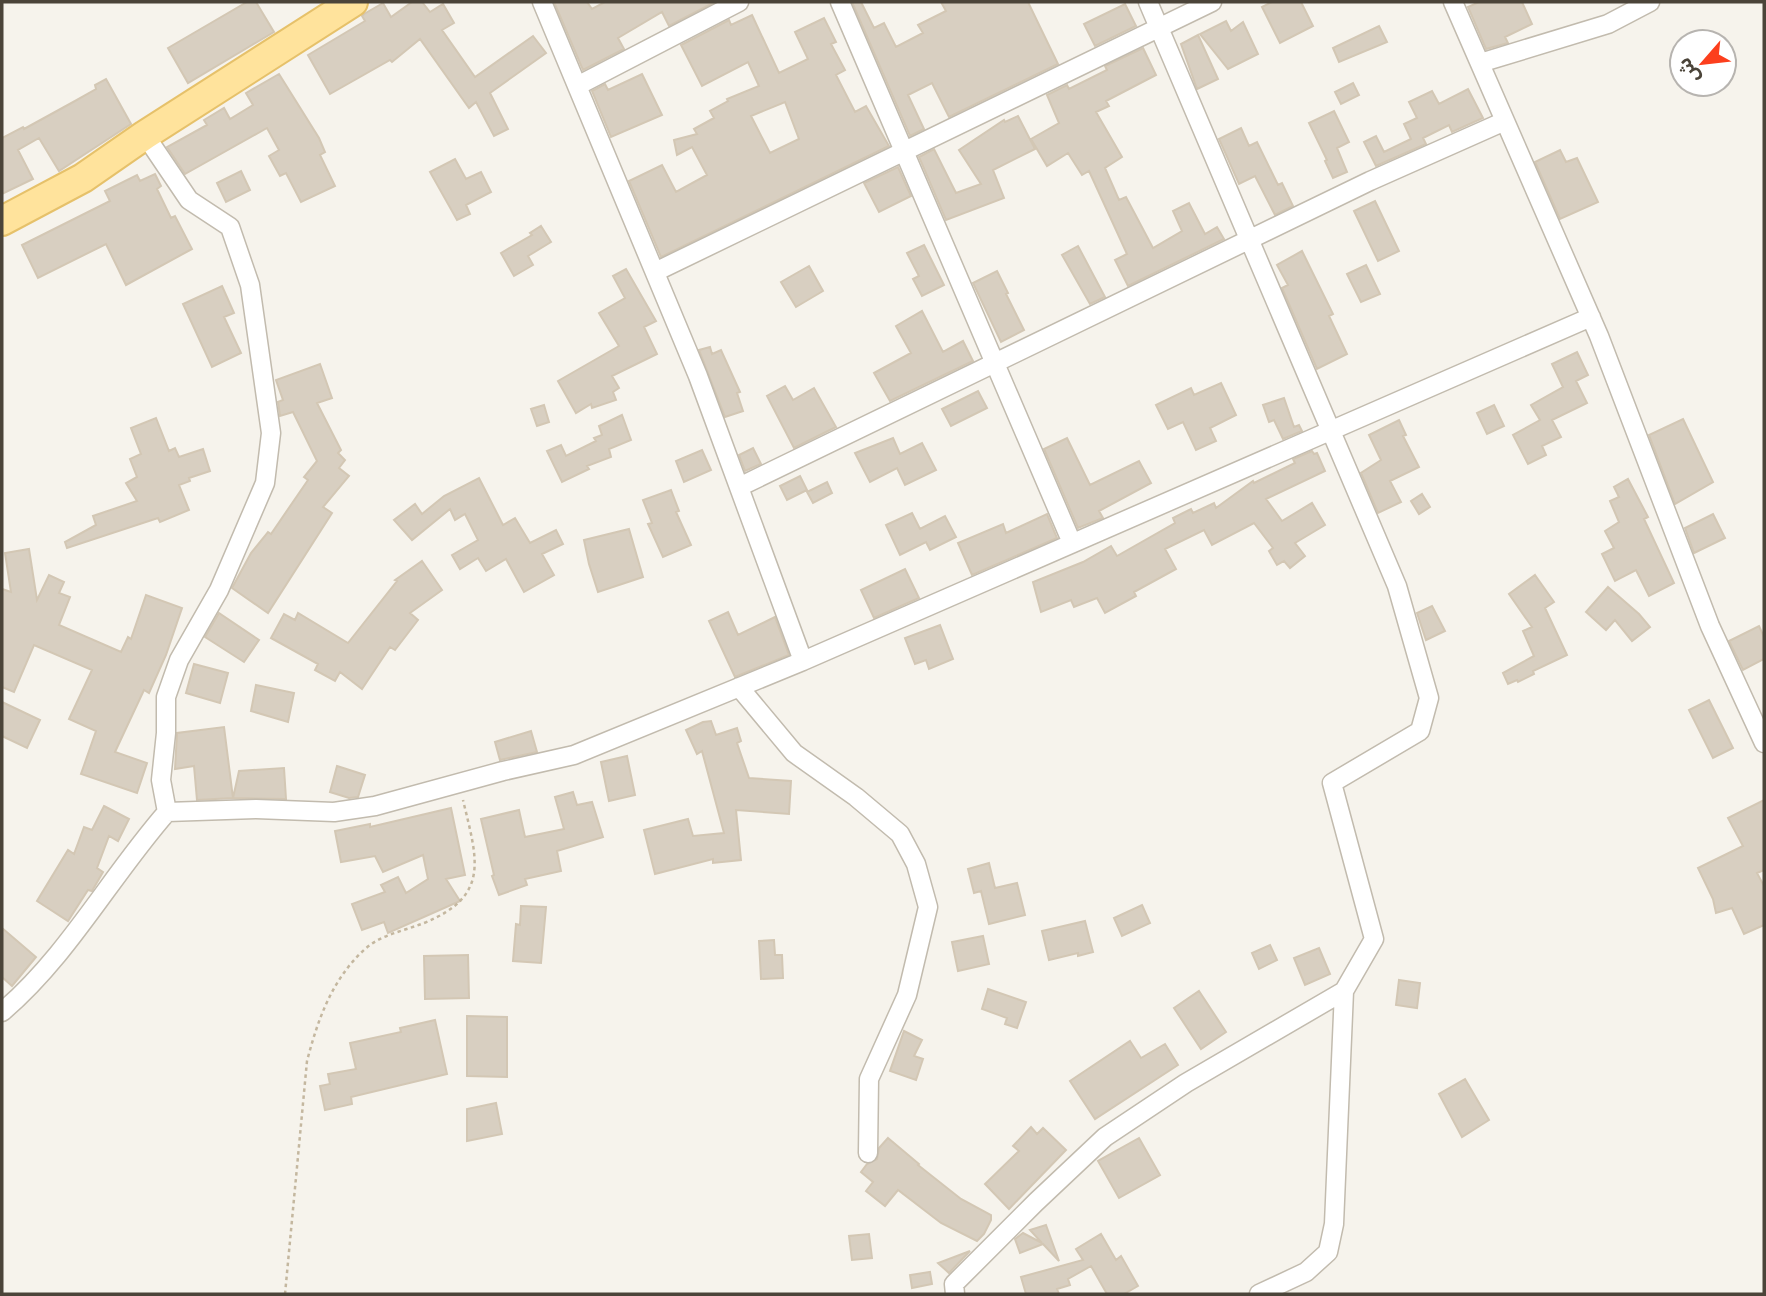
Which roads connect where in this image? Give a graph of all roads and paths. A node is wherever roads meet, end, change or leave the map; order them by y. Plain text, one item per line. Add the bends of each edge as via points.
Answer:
1 (353, 2) edge
2 (542, 2) edge
3 (739, 2) edge
4 (840, 2) edge
5 (1147, 2) edge
6 (1212, 2) edge
7 (1453, 2) edge
8 (1650, 2) edge
9 (1158, 28) junction
10 (1480, 63) junction
11 (578, 86) junction
12 (1505, 121) junction
13 (145, 135) junction
14 (904, 151) junction
15 (2, 221) edge
16 (1249, 239) junction
17 (655, 272) junction
18 (1591, 317) junction
19 (995, 363) junction
20 (1331, 431) junction
21 (739, 486) junction
22 (1072, 543) junction
23 (803, 661) junction
24 (739, 687) junction
25 (1764, 743) edge
26 (459, 783) junction
27 (167, 812) junction
28 (1345, 991) junction
29 (2, 1012) edge
30 (868, 1153) dead end
31 (285, 1294) edge
32 (955, 1294) edge
33 (1259, 1294) edge

1 - 13 main road
2 - 11 street
3 - 11 street
4 - 14 street
5 - 9 street
6 - 9 street
7 - 10 street
8 - 10 street via 1608,24
9 - 14 street
9 - 16 street
10 - 12 street
11 - 17 street
12 - 16 street
12 - 18 street
13 - 15 main road via 83,178
13 - 27 street via 189,200 230,227 250,285 271,433 265,483 219,590 179,660 166,697 161,780
14 - 17 street
14 - 19 street
16 - 19 street
16 - 20 street
17 - 21 street
18 - 20 street
18 - 25 street via 1710,626
19 - 21 street
19 - 22 street
20 - 22 street
20 - 28 street via 1398,586 1429,698 1420,731 1332,783 1374,939
21 - 23 street
22 - 23 street
23 - 24 street
24 - 26 street via 574,755
24 - 30 street via 794,753 900,834 916,864 928,907 907,995 869,1079
26 - 27 street via 334,812
26 - 31 path via 476,867 471,889 457,906 366,948 330,994 316,1030 307,1061
27 - 29 street via 30,988
28 - 32 street via 1186,1083 1105,1137 954,1284
28 - 33 street via 1334,1224 1328,1252 1306,1272

